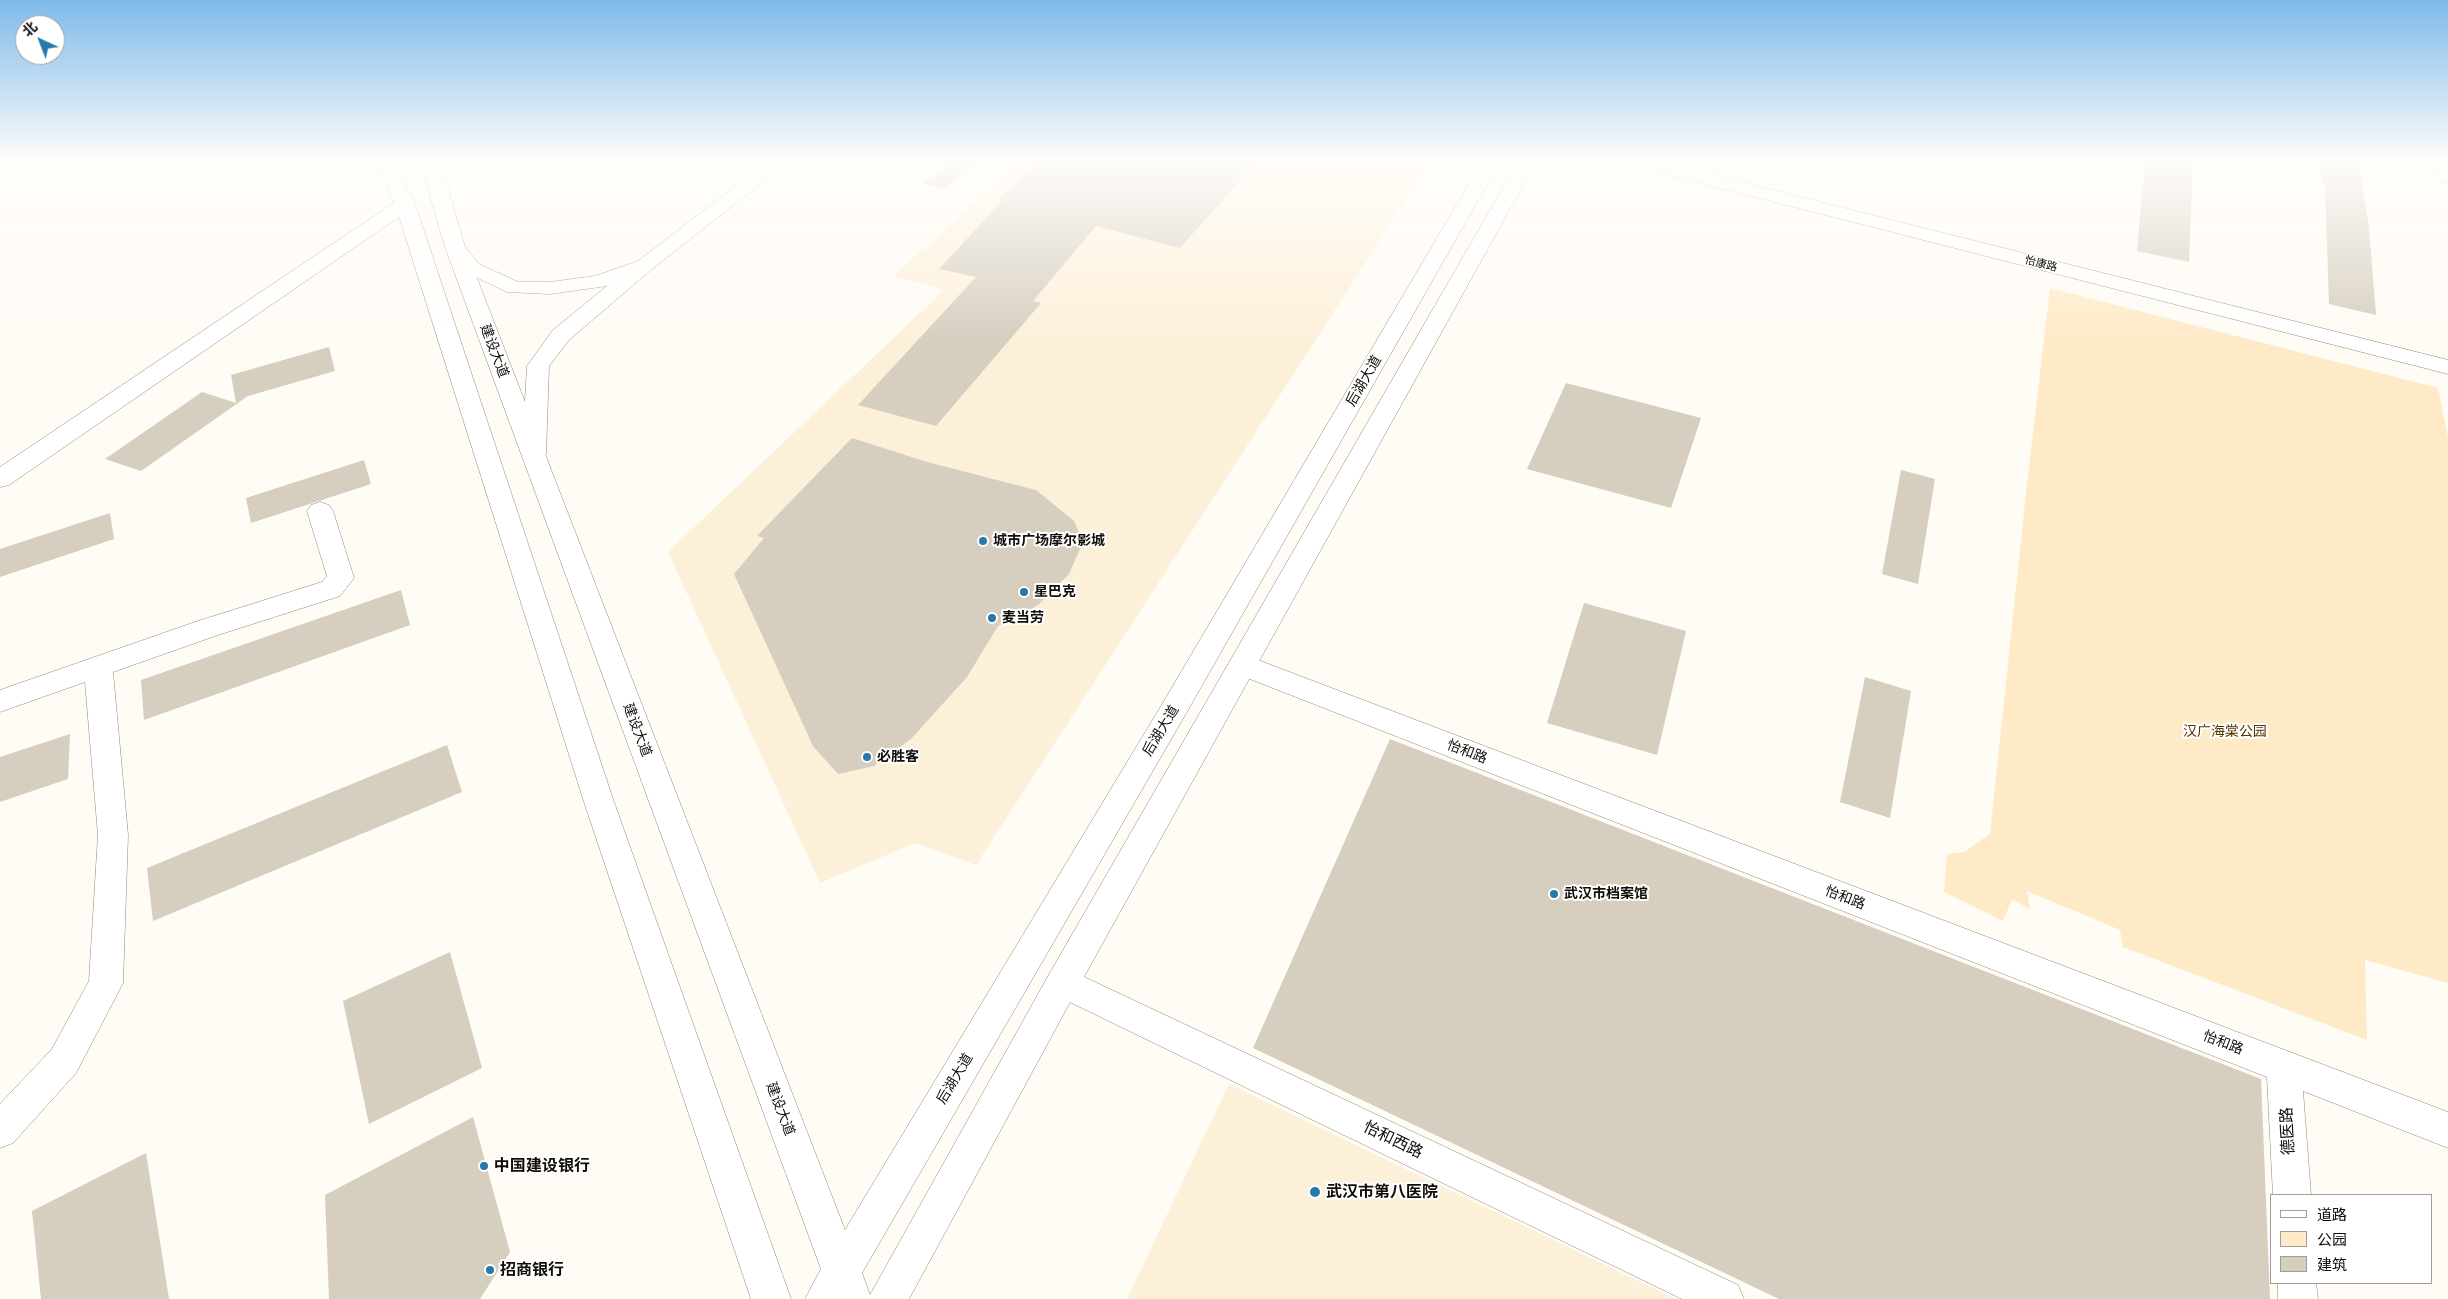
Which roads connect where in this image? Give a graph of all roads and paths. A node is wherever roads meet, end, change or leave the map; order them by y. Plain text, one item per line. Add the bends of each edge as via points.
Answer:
1 (381, 221) edge
2 (410, 221) edge
3 (447, 221) edge
4 (703, 221) edge
5 (1457, 221) edge
6 (1494, 221) edge
7 (1872, 221) edge
8 (454, 247) junction
9 (645, 265) junction
10 (2448, 367) edge
11 (534, 454) junction
12 (0, 479) edge
13 (320, 510) dead end
14 (1242, 665) junction
15 (98, 666) junction
16 (0, 701) edge
17 (1063, 982) junction
18 (2284, 1067) junction
19 (0, 1130) edge
20 (2448, 1130) edge
21 (2292, 1194) edge
22 (841, 1271) junction
23 (2297, 1284) edge
24 (770, 1299) edge
25 (825, 1299) edge
26 (852, 1299) edge
27 (888, 1299) edge
28 (1724, 1299) edge
29 (2298, 1299) edge

1 - 12 main road
2 - 24 main road via 599,802
3 - 8 main road, 建设大道
4 - 9 main road
5 - 22 main road, 后湖大道 via 1174,709
6 - 14 main road
7 - 10 main road, 怡康路
8 - 9 main road via 472,268 514,288 550,288 598,282
8 - 11 main road, 建设大道
9 - 11 main road via 561,334 538,366
11 - 22 main road, 建设大道
13 - 15 main road via 341,578 331,589
14 - 17 main road
14 - 18 main road, 怡和路
15 - 16 main road
15 - 19 main road via 113,836 106,982 64,1061
17 - 27 main road
17 - 28 main road, 怡和西路
18 - 20 main road, 怡和路
18 - 21 main road, 德医路
22 - 25 main road, 后湖大道
22 - 26 main road, 建设大道
23 - 29 main road

